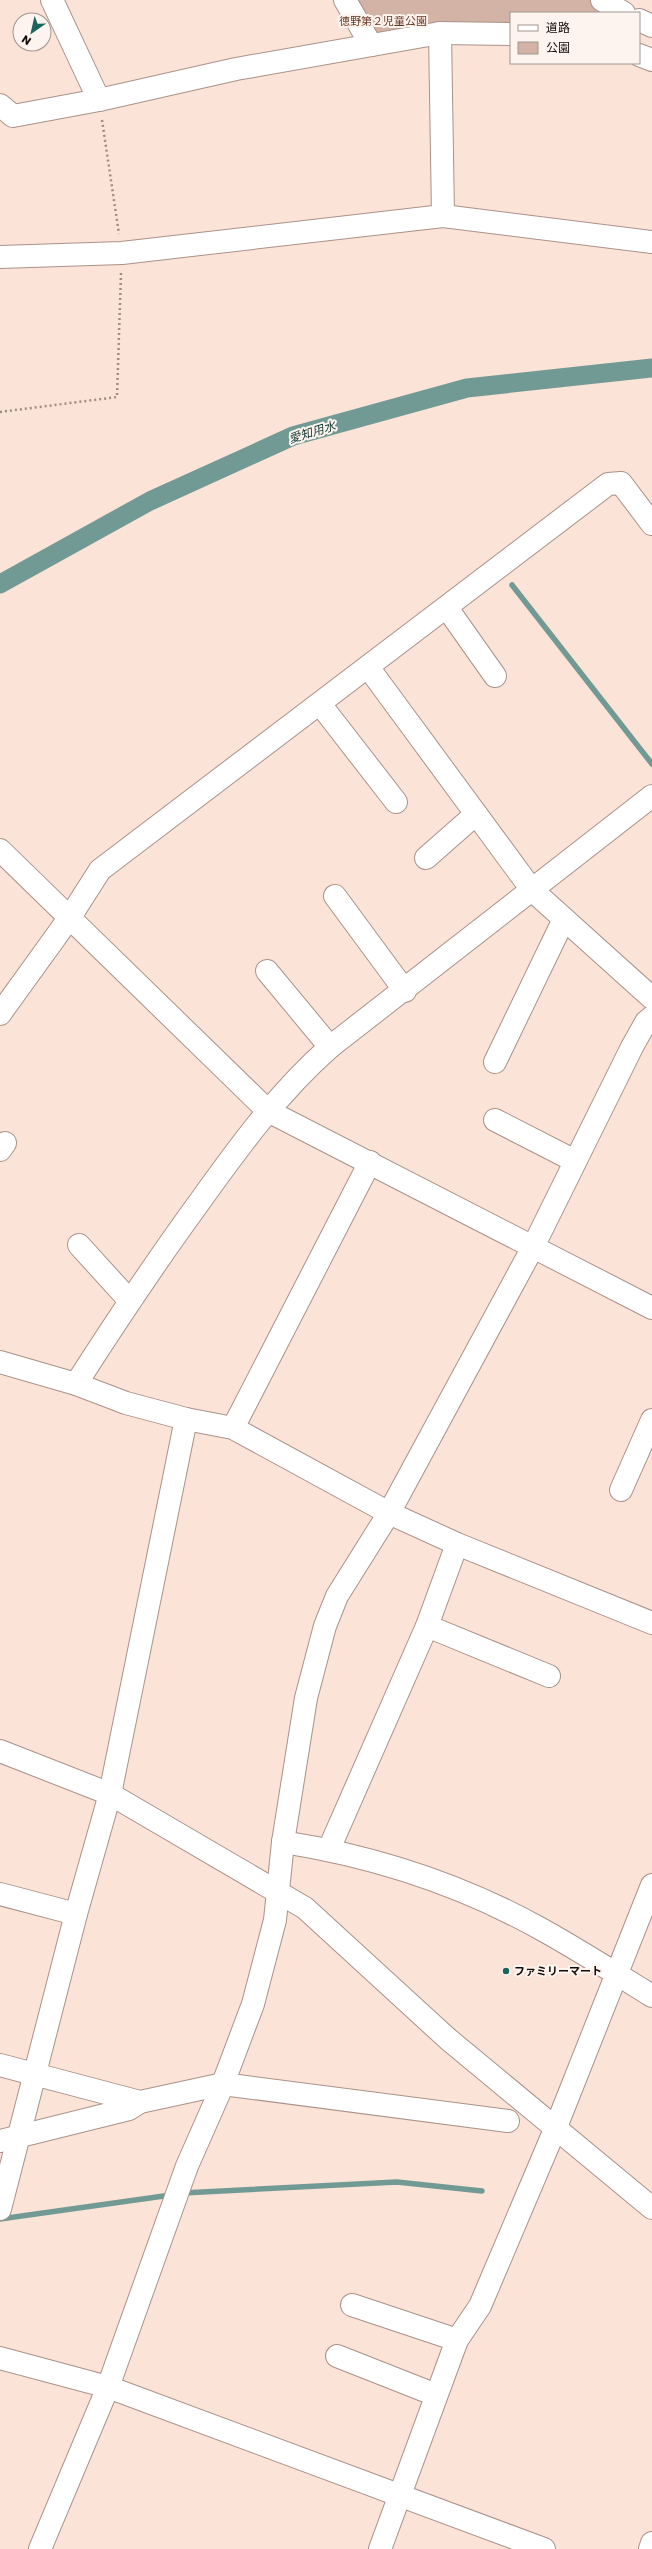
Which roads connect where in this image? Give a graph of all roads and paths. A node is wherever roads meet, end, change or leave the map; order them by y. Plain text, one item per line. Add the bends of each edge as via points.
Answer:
1 (52, 0) edge
2 (345, 0) edge
3 (602, 0) edge
4 (622, 12) edge
5 (640, 20) edge
6 (652, 26) edge
7 (440, 33) junction
8 (510, 34) edge
9 (371, 45) junction
10 (640, 55) edge
11 (652, 60) edge
12 (99, 100) junction
13 (0, 105) edge
14 (444, 216) junction
15 (652, 242) edge
16 (122, 253) junction
17 (0, 257) edge
18 (0, 412) edge
19 (652, 524) edge
20 (447, 608) junction
21 (368, 667) junction
22 (495, 676) dead end
23 (320, 704) junction
24 (652, 796) edge
25 (396, 802) dead end
26 (476, 814) junction
27 (0, 850) edge
28 (426, 858) dead end
29 (532, 890) junction
30 (335, 896) dead end
31 (70, 917) junction
32 (564, 919) junction
33 (267, 971) dead end
34 (405, 991) junction
35 (652, 998) edge
36 (0, 1014) edge
37 (652, 1017) edge
38 (330, 1047) junction
39 (495, 1062) dead end
40 (268, 1111) junction
41 (496, 1120) dead end
42 (575, 1161) junction
43 (370, 1162) junction
44 (79, 1245) dead end
45 (533, 1247) junction
46 (129, 1300) junction
47 (652, 1308) edge
48 (0, 1362) edge
49 (76, 1384) junction
50 (186, 1419) junction
51 (652, 1420) edge
52 (232, 1428) junction
53 (621, 1490) dead end
54 (389, 1513) junction
55 (457, 1544) junction
56 (652, 1623) edge
57 (427, 1626) junction
58 (549, 1676) dead end
59 (0, 1751) edge
60 (110, 1794) junction
61 (283, 1842) junction
62 (329, 1849) junction
63 (652, 1885) edge
64 (277, 1891) junction
65 (0, 1894) edge
66 (76, 1914) junction
67 (617, 1973) junction
68 (652, 1996) edge
69 (0, 2065) edge
70 (36, 2075) junction
71 (223, 2084) junction
72 (140, 2102) junction
73 (508, 2121) dead end
74 (556, 2127) junction
75 (10, 2139) edge
76 (0, 2208) edge
77 (652, 2208) edge
78 (352, 2305) dead end
79 (457, 2340) junction
80 (337, 2356) dead end
81 (0, 2358) edge
82 (108, 2387) junction
83 (436, 2395) junction
84 (400, 2494) junction
85 (652, 2543) edge
86 (535, 2547) edge
87 (40, 2549) edge
88 (380, 2549) edge
89 (650, 2549) edge

1 - 12 street
2 - 9 street
3 - 4 street
5 - 6 street
7 - 8 street
7 - 9 street
7 - 14 street
9 - 12 street via 236,69
10 - 11 street
12 - 13 street via 13,116
12 - 16 path
14 - 15 street
14 - 16 street
16 - 17 street
16 - 18 path via 117,397
19 - 20 street via 621,483 608,484
20 - 21 street
20 - 22 street
21 - 23 street
21 - 26 street
23 - 25 street
23 - 31 street via 100,870
24 - 29 street
26 - 28 street
26 - 29 street
27 - 31 street
29 - 32 street
29 - 34 street
30 - 34 street
31 - 36 street
31 - 40 street
32 - 35 street
32 - 39 street
33 - 38 street
34 - 38 street
37 - 42 street via 646,1022 632,1048
38 - 40 street via 298,1075
40 - 43 street
40 - 46 street via 236,1151
41 - 42 street
42 - 45 street
43 - 45 street
43 - 52 street
44 - 46 street
45 - 47 street
45 - 54 street
46 - 49 street
48 - 49 street
49 - 50 street via 126,1403
50 - 52 street
50 - 60 street
51 - 53 street
52 - 54 street
54 - 55 street
54 - 61 street via 337,1596 325,1626 306,1698
55 - 56 street
55 - 57 street
57 - 58 street
57 - 62 street
59 - 60 street
60 - 64 street
60 - 66 street
61 - 62 street
61 - 64 street
62 - 67 street via 431,1880 477,1898 540,1928
63 - 67 street
64 - 71 street via 275,1920 253,2004
64 - 74 street via 305,1908 448,2039
65 - 66 street
66 - 70 street
67 - 68 street
67 - 74 street
69 - 70 street
70 - 72 street
70 - 75 street
71 - 72 street
71 - 73 street
71 - 82 street via 181,2182
72 - 75 street via 129,2109
74 - 77 street
74 - 79 street via 480,2306
75 - 76 street
78 - 79 street
79 - 83 street
80 - 83 street
81 - 82 street
82 - 84 street
82 - 87 street
83 - 84 street
84 - 86 street
84 - 88 street
85 - 89 street

